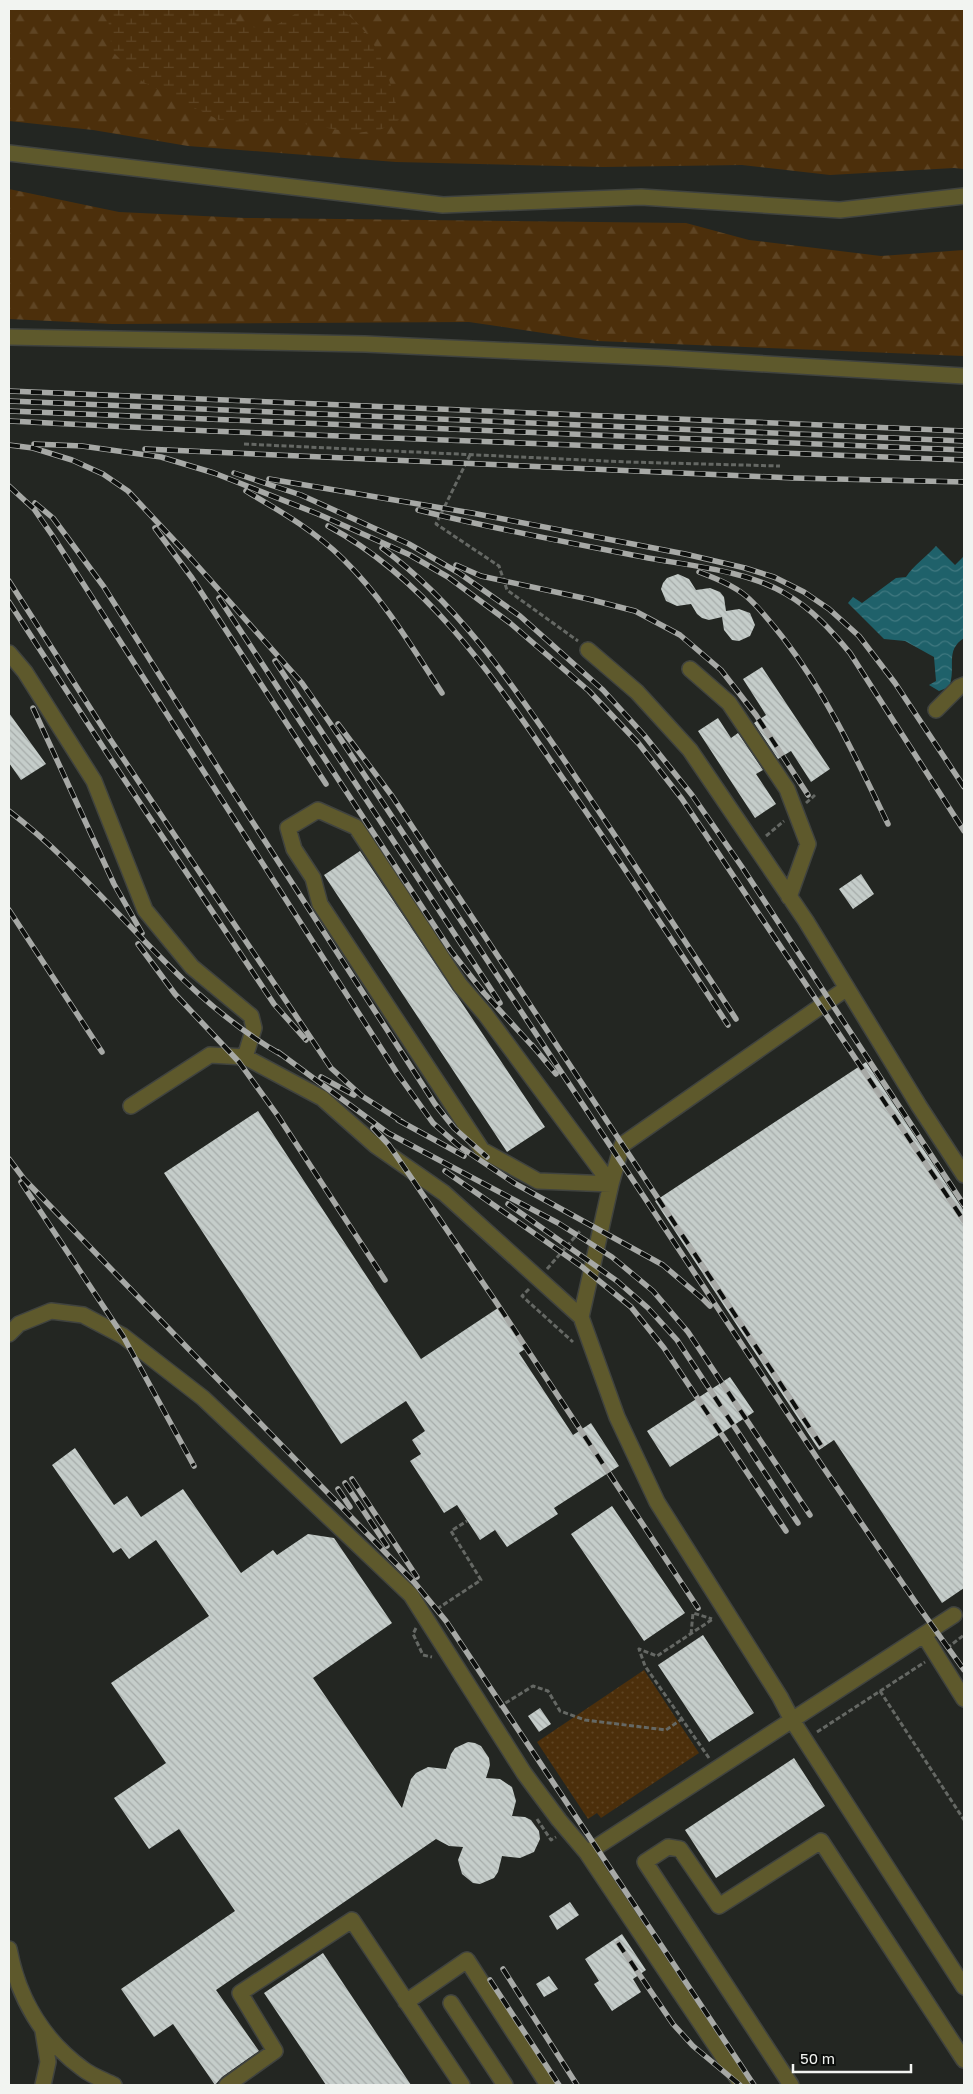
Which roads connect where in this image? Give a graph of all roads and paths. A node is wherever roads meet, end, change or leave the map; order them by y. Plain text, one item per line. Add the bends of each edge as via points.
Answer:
1 (9, 153) edge
2 (964, 196) edge
3 (9, 337) edge
4 (964, 376) edge
5 (244, 444) dead end
6 (470, 455) junction
7 (780, 466) dead end
8 (588, 650) joint
9 (9, 653) edge
10 (690, 669) dead end
11 (964, 685) edge
12 (936, 710) dead end
13 (789, 897) junction
14 (847, 988) junction
15 (245, 1057) junction
16 (131, 1106) dead end
17 (964, 1175) edge
18 (611, 1184) junction
19 (581, 1318) junction
20 (9, 1334) edge
21 (954, 1615) dead end
22 (691, 1634) junction
23 (924, 1635) junction
24 (964, 1635) edge
25 (936, 1654) junction
26 (880, 1691) junction
27 (964, 1699) edge
28 (486, 1715) junction
29 (682, 1719) junction
30 (792, 1720) junction
31 (805, 1740) junction
32 (716, 1769) junction
33 (964, 1820) edge
34 (587, 1853) junction
35 (9, 1949) edge
36 (964, 1987) edge
37 (406, 2002) junction
38 (451, 2003) dead end
39 (43, 2031) junction
40 (964, 2060) edge
41 (43, 2085) edge
42 (114, 2085) edge
43 (227, 2085) edge
44 (462, 2085) edge
45 (505, 2085) edge
46 (548, 2085) edge
47 (742, 2085) edge
48 (791, 2085) edge

1 - 2 lane via 443,205 641,197 840,210
3 - 4 lane via 365,344
5 - 6 path
6 - 7 path
6 - 8 path via 436,524 499,566 507,590
8 - 13 lane via 637,692 690,750
9 - 15 lane via 25,672 94,780 145,910 192,967 251,1016 254,1028
10 - 13 lane via 729,703 786,790 808,844
11 - 12 lane
13 - 14 lane
14 - 17 lane
14 - 18 lane via 622,1144
15 - 16 lane via 210,1055
15 - 19 lane via 322,1098 375,1145 444,1193
18 - 18 lane via 460,985 356,827 318,810 288,828 294,849 313,878 320,904 482,1150 538,1182
18 - 19 lane
19 - 30 lane via 617,1416 657,1502
20 - 28 lane via 19,1324 51,1311 83,1314 123,1336 203,1398 411,1595
21 - 23 lane
22 - 22 path via 693,1613 714,1618
22 - 29 path via 657,1656 640,1649 645,1666
23 - 25 lane
23 - 30 lane
24 - 25 path
25 - 26 path
25 - 27 lane
26 - 31 path
26 - 33 path
28 - 29 path via 533,1686 548,1691 560,1711 585,1720 666,1730
28 - 34 lane via 558,1820
29 - 32 path
30 - 31 lane
30 - 32 lane
31 - 36 lane
32 - 34 lane
34 - 47 lane
35 - 39 lane via 14,1974 26,2004
37 - 43 lane via 352,1920 240,1993 275,2051
37 - 44 lane
37 - 46 lane via 467,1960
38 - 45 lane
39 - 41 lane via 48,2062
39 - 42 lane via 84,2070
40 - 48 lane via 821,1842 719,1906 680,1849 668,1847 645,1862

